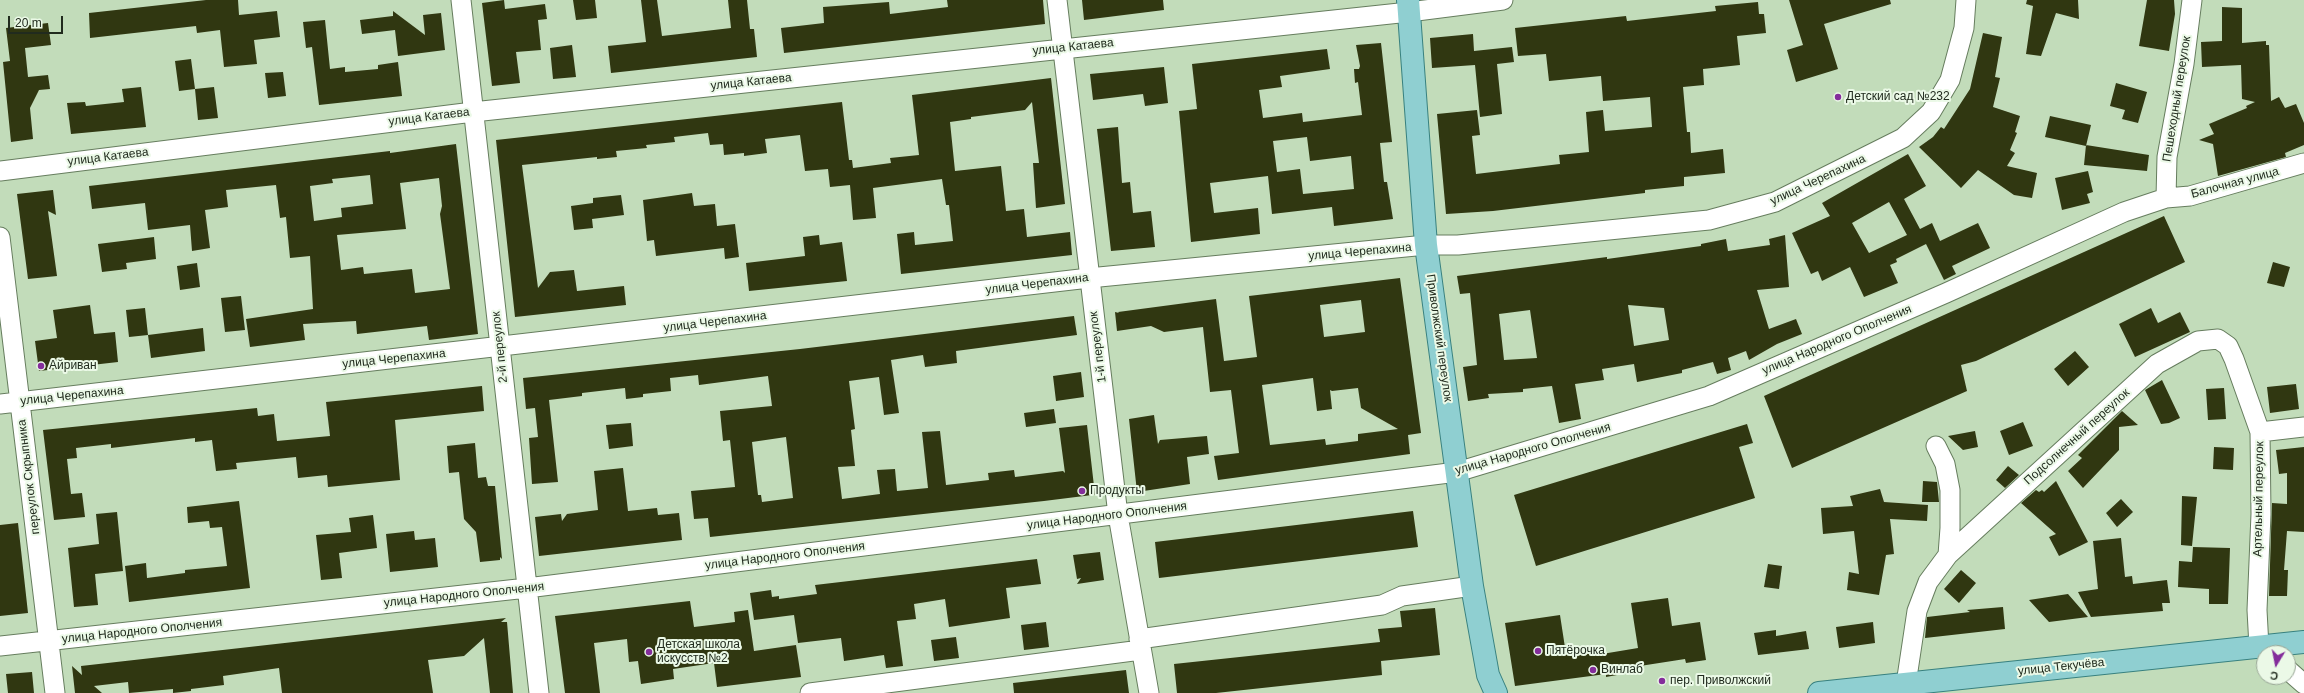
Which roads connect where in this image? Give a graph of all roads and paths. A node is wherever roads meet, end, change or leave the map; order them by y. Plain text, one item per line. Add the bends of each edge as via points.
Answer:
1 (460, 0) edge
2 (1057, 0) edge
3 (1503, 0) edge
4 (1966, 0) edge
5 (2192, 0) edge
6 (1409, 6) edge
7 (1062, 48) junction
8 (473, 112) junction
9 (2304, 163) edge
10 (0, 170) edge
11 (2166, 198) junction
12 (0, 237) edge
13 (1426, 245) junction
14 (1089, 278) junction
15 (2218, 339) joint
16 (500, 347) junction
17 (20, 402) junction
18 (0, 404) edge
19 (2304, 427) edge
20 (2260, 432) junction
21 (1936, 446) dead end
22 (1457, 472) junction
23 (1118, 515) junction
24 (1948, 555) junction
25 (1472, 586) junction
26 (527, 588) junction
27 (48, 641) junction
28 (2304, 642) edge
29 (1140, 645) junction
30 (2262, 645) edge
31 (2289, 645) edge
32 (0, 646) edge
33 (2256, 651) edge
34 (2296, 677) edge
35 (1906, 684) junction
36 (2304, 684) edge
37 (1488, 687) edge
38 (55, 693) edge
39 (539, 693) edge
40 (810, 693) edge
41 (1149, 693) edge
42 (1819, 693) edge

1 - 8 street, 2-й переулок
2 - 7 street, 1-й переулок
3 - 6 street, улица Катаева
4 - 13 street, улица Черепахина via 1960,49 1950,80 1932,112 1903,138 1776,202 1710,220 1458,245
5 - 11 street, Пешеходный переулок via 2168,157
6 - 7 street, улица Катаева
6 - 13 main road, Приволжский переулок
7 - 8 street, улица Катаева
7 - 14 street, 1-й переулок
8 - 10 street, улица Катаева
8 - 16 street, 2-й переулок
9 - 11 street, Балочная улица via 2190,196
11 - 22 street, улица Народного Ополчения via 2124,212 1709,396
12 - 17 street, переулок Скрыпника
13 - 14 street, улица Черепахина
13 - 22 main road, Приволжский переулок
14 - 16 street, улица Черепахина
14 - 23 street, 1-й переулок
15 - 20 street, Артельный переулок via 2228,346 2234,359
15 - 24 street, Подсолнечный переулок via 2198,341 2157,364
16 - 17 street, улица Черепахина
16 - 26 street, 2-й переулок
17 - 18 street, улица Черепахина
17 - 27 street, переулок Скрыпника
19 - 20 street
20 - 30 street, Артельный переулок via 2261,514 2257,610
21 - 24 street via 1945,464 1950,490
22 - 23 street, улица Народного Ополчения
22 - 25 main road, Приволжский переулок
23 - 26 street, улица Народного Ополчения
23 - 29 street, 1-й переулок
24 - 35 street, Подсолнечный переулок via 1928,582 1917,611
25 - 29 street via 1402,596 1382,605
25 - 37 main road, Приволжский переулок
26 - 27 street, улица Народного Ополчения
26 - 39 street, 2-й переулок
27 - 32 street, улица Народного Ополчения
27 - 38 street, переулок Скрыпника
28 - 31 main road, улица Текучёва
29 - 40 street
29 - 41 street, 1-й переулок
33 - 35 main road, улица Текучёва
34 - 36 street
35 - 42 main road, улица Текучёва

